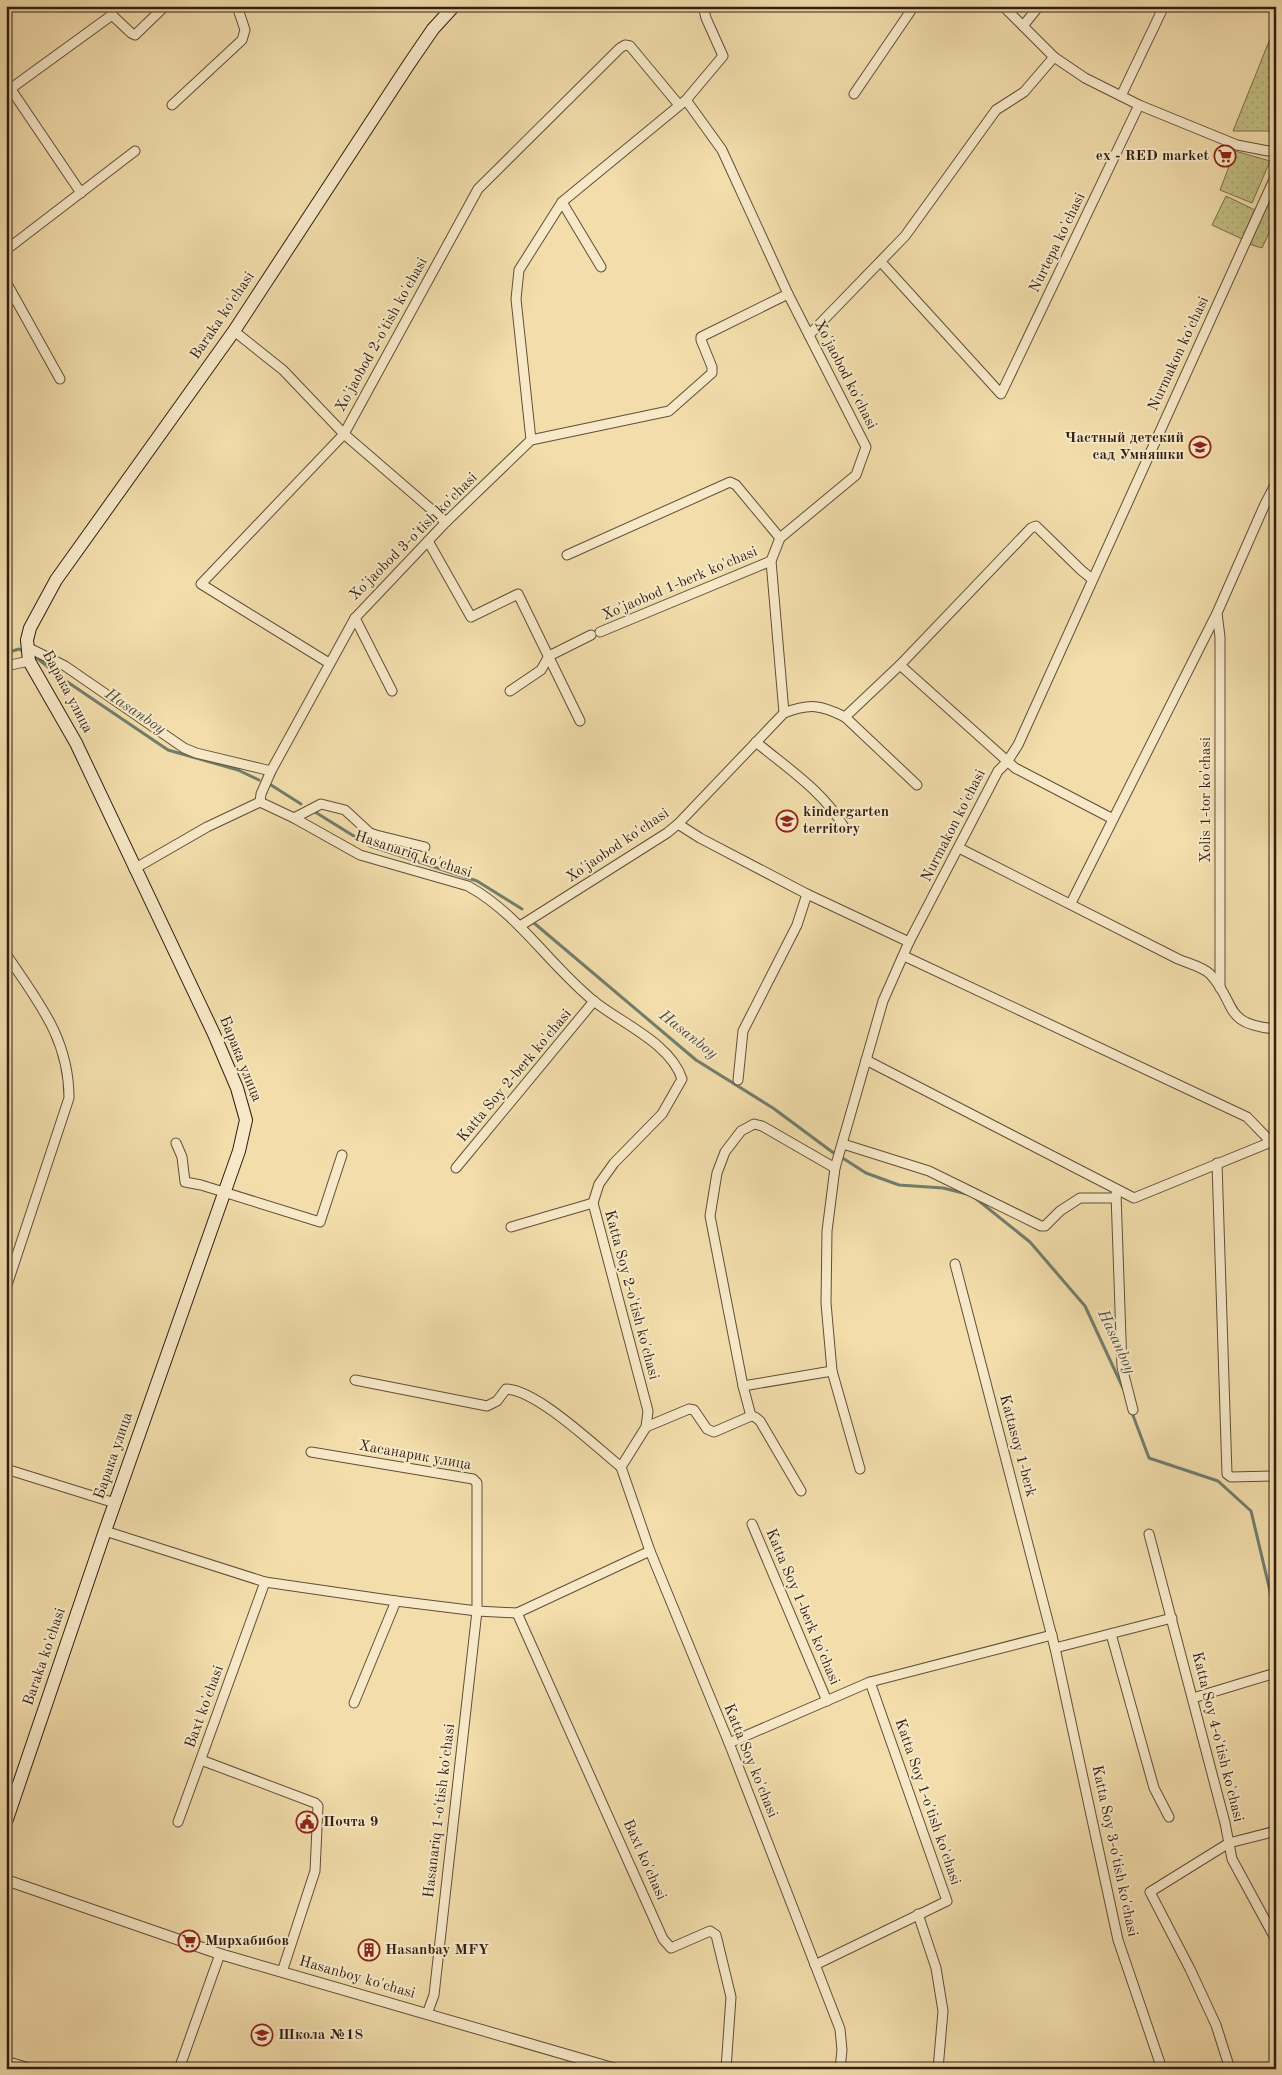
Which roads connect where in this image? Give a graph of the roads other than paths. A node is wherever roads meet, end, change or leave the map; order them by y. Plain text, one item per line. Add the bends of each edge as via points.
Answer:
1 (165, 6) edge
2 (237, 6) edge
3 (454, 6) edge
4 (703, 6) edge
5 (914, 6) edge
6 (1003, 6) edge
7 (1039, 6) edge
8 (1164, 6) edge
9 (1023, 26) junction
10 (1054, 57) junction
11 (8, 87) edge
12 (854, 94) dead end
13 (1121, 96) junction
14 (683, 102) junction
15 (172, 105) dead end
16 (1139, 105) junction
17 (1276, 150) edge
18 (135, 151) dead end
19 (1276, 175) edge
20 (81, 193) junction
21 (562, 202) junction
22 (6, 250) edge
23 (881, 262) junction
24 (601, 267) dead end
25 (6, 282) edge
26 (788, 294) junction
27 (234, 331) junction
28 (809, 335) junction
29 (60, 379) dead end
30 (344, 434) junction
31 (531, 440) junction
32 (1276, 483) edge
33 (446, 522) junction
34 (780, 538) junction
35 (428, 541) junction
36 (567, 555) dead end
37 (771, 561) junction
38 (1092, 579) junction
39 (1218, 613) junction
40 (354, 618) junction
41 (600, 632) dead end
42 (591, 635) dead end
43 (28, 656) junction
44 (549, 656) junction
45 (329, 663) junction
46 (900, 665) junction
47 (6, 666) edge
48 (392, 691) dead end
49 (510, 691) dead end
50 (784, 712) junction
51 (845, 716) junction
52 (580, 721) dead end
53 (756, 742) junction
54 (1007, 762) junction
55 (271, 770) junction
56 (918, 786) dead end
57 (260, 802) junction
58 (294, 818) junction
59 (1113, 819) junction
60 (678, 824) junction
61 (844, 827) dead end
62 (425, 847) dead end
63 (959, 848) junction
64 (134, 869) junction
65 (807, 894) junction
66 (1071, 903) junction
67 (520, 926) junction
68 (909, 942) junction
69 (6, 954) edge
70 (904, 956) junction
71 (1220, 988) junction
72 (594, 1001) junction
73 (1276, 1029) edge
74 (866, 1060) junction
75 (738, 1080) dead end
76 (176, 1143) dead end
77 (843, 1144) junction
78 (1274, 1144) edge
79 (342, 1155) dead end
80 (1217, 1164) junction
81 (456, 1168) dead end
82 (835, 1168) junction
83 (223, 1192) junction
84 (1116, 1193) junction
85 (593, 1203) junction
86 (510, 1227) dead end
87 (954, 1264) dead end
88 (6, 1288) edge
89 (832, 1371) junction
90 (354, 1380) dead end
91 (743, 1386) junction
92 (1133, 1410) dead end
93 (751, 1416) junction
94 (646, 1427) junction
95 (311, 1452) dead end
96 (621, 1467) junction
97 (6, 1469) edge
98 (860, 1469) dead end
99 (1276, 1476) edge
100 (801, 1491) dead end
101 (115, 1503) junction
102 (752, 1524) dead end
103 (105, 1531) junction
104 (1149, 1534) dead end
105 (650, 1551) junction
106 (265, 1582) junction
107 (396, 1601) junction
108 (477, 1610) junction
109 (517, 1613) junction
110 (1172, 1618) junction
111 (1110, 1634) junction
112 (1052, 1636) junction
113 (1055, 1648) junction
114 (1276, 1677) edge
115 (870, 1682) junction
116 (1193, 1698) junction
117 (827, 1701) junction
118 (354, 1703) dead end
119 (729, 1743) junction
120 (201, 1760) junction
121 (1169, 1817) dead end
122 (6, 1822) edge
123 (178, 1822) dead end
124 (1276, 1831) edge
125 (1229, 1843) junction
126 (6, 1880) edge
127 (918, 1914) junction
128 (1276, 1940) edge
129 (220, 1954) junction
130 (815, 1966) junction
131 (282, 1972) junction
132 (427, 2014) junction
133 (6, 2061) edge
134 (32, 2069) edge
135 (179, 2069) edge
136 (616, 2069) edge
137 (726, 2069) edge
138 (840, 2069) edge
139 (938, 2069) edge
140 (1162, 2069) edge
141 (1230, 2069) edge

1 - 11 street via 136,34 112,15
2 - 15 street via 245,30 242,40
3 - 27 main road, Baraka ko'chasi via 409,64
4 - 14 street via 723,56
5 - 12 street
6 - 9 street
7 - 9 street
8 - 13 street
9 - 10 street
10 - 13 street via 1085,78
10 - 23 street via 1024,92 996,110 905,236
11 - 20 street
13 - 16 street
14 - 21 street
14 - 26 street, Xo'jaobod ko'chasi via 722,150
14 - 30 street, Xo'jaobod 2-o'tish ko'chasi via 630,46 620,48 478,189
16 - 17 street via 1238,146
16 - 23 street, Nurtepa ko'chasi via 1001,394
18 - 20 street
19 - 38 street, Nurmakon ko'chasi
20 - 22 street
21 - 24 street
21 - 31 street via 519,270 516,299
23 - 28 street
25 - 29 street
26 - 28 street, Xo'jaobod ko'chasi
26 - 31 street via 701,337 712,373 669,412
27 - 30 street via 282,370
27 - 43 main road, Baraka ko'chasi via 56,580 30,628
28 - 34 street, Xo'jaobod ko'chasi via 866,447 856,474
30 - 33 street
30 - 45 street, Xo'jaobod 2-o'tish ko'chasi via 201,584
31 - 33 street, Xo'jaobod 3-o'tish ko'chasi
32 - 39 street, Xolis 1-tor ko'chasi
33 - 35 street, Xo'jaobod 3-o'tish ko'chasi
34 - 36 street via 730,482
34 - 37 street, Xo'jaobod ko'chasi
35 - 40 street, Xo'jaobod 3-o'tish ko'chasi
35 - 44 street via 472,616 518,594
37 - 41 street, Xo'jaobod 1-berk ko'chasi
37 - 50 street, Xo'jaobod ko'chasi
38 - 46 street via 1036,526 1031,528
38 - 54 street, Nurmakon ko'chasi via 1018,745
39 - 59 street, Xolis 1-tor ko'chasi
39 - 71 street, Xolis 1-tor ko'chasi
40 - 45 street, Xo'jaobod 3-o'tish ko'chasi
40 - 48 street
42 - 44 street
43 - 47 street
43 - 55 street via 65,666 184,748
43 - 64 main road, Барака улица via 76,743
44 - 49 street via 540,670
44 - 52 street
45 - 55 street
46 - 51 street
46 - 54 street via 1000,752
50 - 51 street via 817,705
50 - 53 street, Xo'jaobod ko'chasi
51 - 56 street
53 - 60 street, Xo'jaobod ko'chasi
53 - 61 street via 819,794 833,808
54 - 59 street
54 - 63 street, Nurmakon ko'chasi via 998,771
55 - 57 street
57 - 58 street, Hasanariq ko'chasi
57 - 64 street via 207,826
58 - 62 street, Hasanariq ko'chasi via 321,804 345,810 370,833
58 - 67 street, Hasanariq ko'chasi via 360,855 468,886
59 - 66 street, Xolis 1-tor ko'chasi
60 - 65 street
60 - 67 street, Xo'jaobod ko'chasi
63 - 66 street
63 - 68 street, Nurmakon ko'chasi
64 - 83 main road, Барака улица via 214,1034 243,1104 244,1136
65 - 68 street
65 - 75 street via 797,925 744,1031
66 - 71 street via 1209,972
67 - 72 street, Katta Soy 2-o'tish ko'chasi
68 - 70 street, Nurmakon ko'chasi
69 - 88 street via 51,1021 63,1050 69,1077 69,1098
70 - 74 street, Nurmakon ko'chasi via 883,1001
70 - 78 street via 1247,1116
71 - 73 street via 1235,1016 1262,1028
72 - 81 street, Katta Soy 2-berk ko'chasi
72 - 85 street, Katta Soy 2-o'tish ko'chasi via 666,1053 678,1067 682,1080 662,1114 614,1162 599,1184
74 - 77 street, Nurmakon ko'chasi
74 - 84 street
76 - 83 street via 182,1157 185,1182
77 - 82 street, Nurmakon ko'chasi
77 - 84 street via 929,1171 1041,1226 1080,1198
78 - 80 street
79 - 83 street via 320,1222
80 - 84 street via 1134,1198
80 - 99 street via 1227,1474 1231,1478
82 - 89 street, Nurmakon ko'chasi via 826,1267
82 - 91 street via 754,1124 741,1131 725,1152 717,1173 710,1216
83 - 101 main road, Барака улица
84 - 92 street via 1122,1367
85 - 86 street
85 - 94 street, Katta Soy 2-o'tish ko'chasi via 648,1411
87 - 112 street, Kattasoy 1-berk
89 - 91 street
89 - 98 street, Nurmakon ko'chasi
90 - 96 street via 487,1406 497,1401 506,1389 514,1389 538,1400
91 - 93 street
93 - 94 street via 714,1432 707,1429 697,1412 688,1410
93 - 100 street via 760,1421
94 - 96 street
95 - 108 street, Хасанарик улица via 476,1481
96 - 105 street, Katta Soy ko'chasi
97 - 101 street
101 - 103 main road, Барака улица
102 - 117 street, Katta Soy 1-berk ko'chasi
103 - 106 street
103 - 122 main road, Baraka ko'chasi
104 - 110 street, Katta Soy 4-o'tish ko'chasi
105 - 109 street
105 - 119 street, Katta Soy ko'chasi
106 - 107 street
106 - 120 street, Baxt ko'chasi
107 - 108 street
107 - 118 street
108 - 109 street
108 - 132 street, Hasanariq 1-o'tish ko'chasi via 434,1995
109 - 137 street, Baxt ko'chasi via 663,1939 671,1948 710,1931 716,1935 731,1996
110 - 111 street
110 - 116 street, Katta Soy 4-o'tish ko'chasi
111 - 113 street
111 - 121 street via 1154,1788
112 - 113 street, Katta Soy 3-o'tish ko'chasi
112 - 115 street
113 - 140 street, Katta Soy 3-o'tish ko'chasi via 1118,1940
114 - 116 street via 1272,1674
115 - 117 street
115 - 127 street, Katta Soy 1-o'tish ko'chasi via 947,1901
116 - 125 street, Katta Soy 4-o'tish ko'chasi
117 - 119 street
119 - 130 street, Katta Soy ko'chasi
120 - 123 street
120 - 131 street, Baxt ko'chasi via 318,1806 315,1871
124 - 125 street
125 - 128 street, Katta Soy 4-o'tish ko'chasi via 1232,1859
125 - 141 street via 1150,1892 1216,2025
126 - 129 street, Hasanboy ko'chasi
127 - 130 street, Katta Soy 1-o'tish ko'chasi
127 - 139 street via 936,1968 943,2011
129 - 131 street, Hasanboy ko'chasi
129 - 135 street
130 - 138 street, Katta Soy ko'chasi via 840,2029
131 - 132 street, Hasanboy ko'chasi
132 - 136 street, Hasanboy ko'chasi
133 - 134 street

